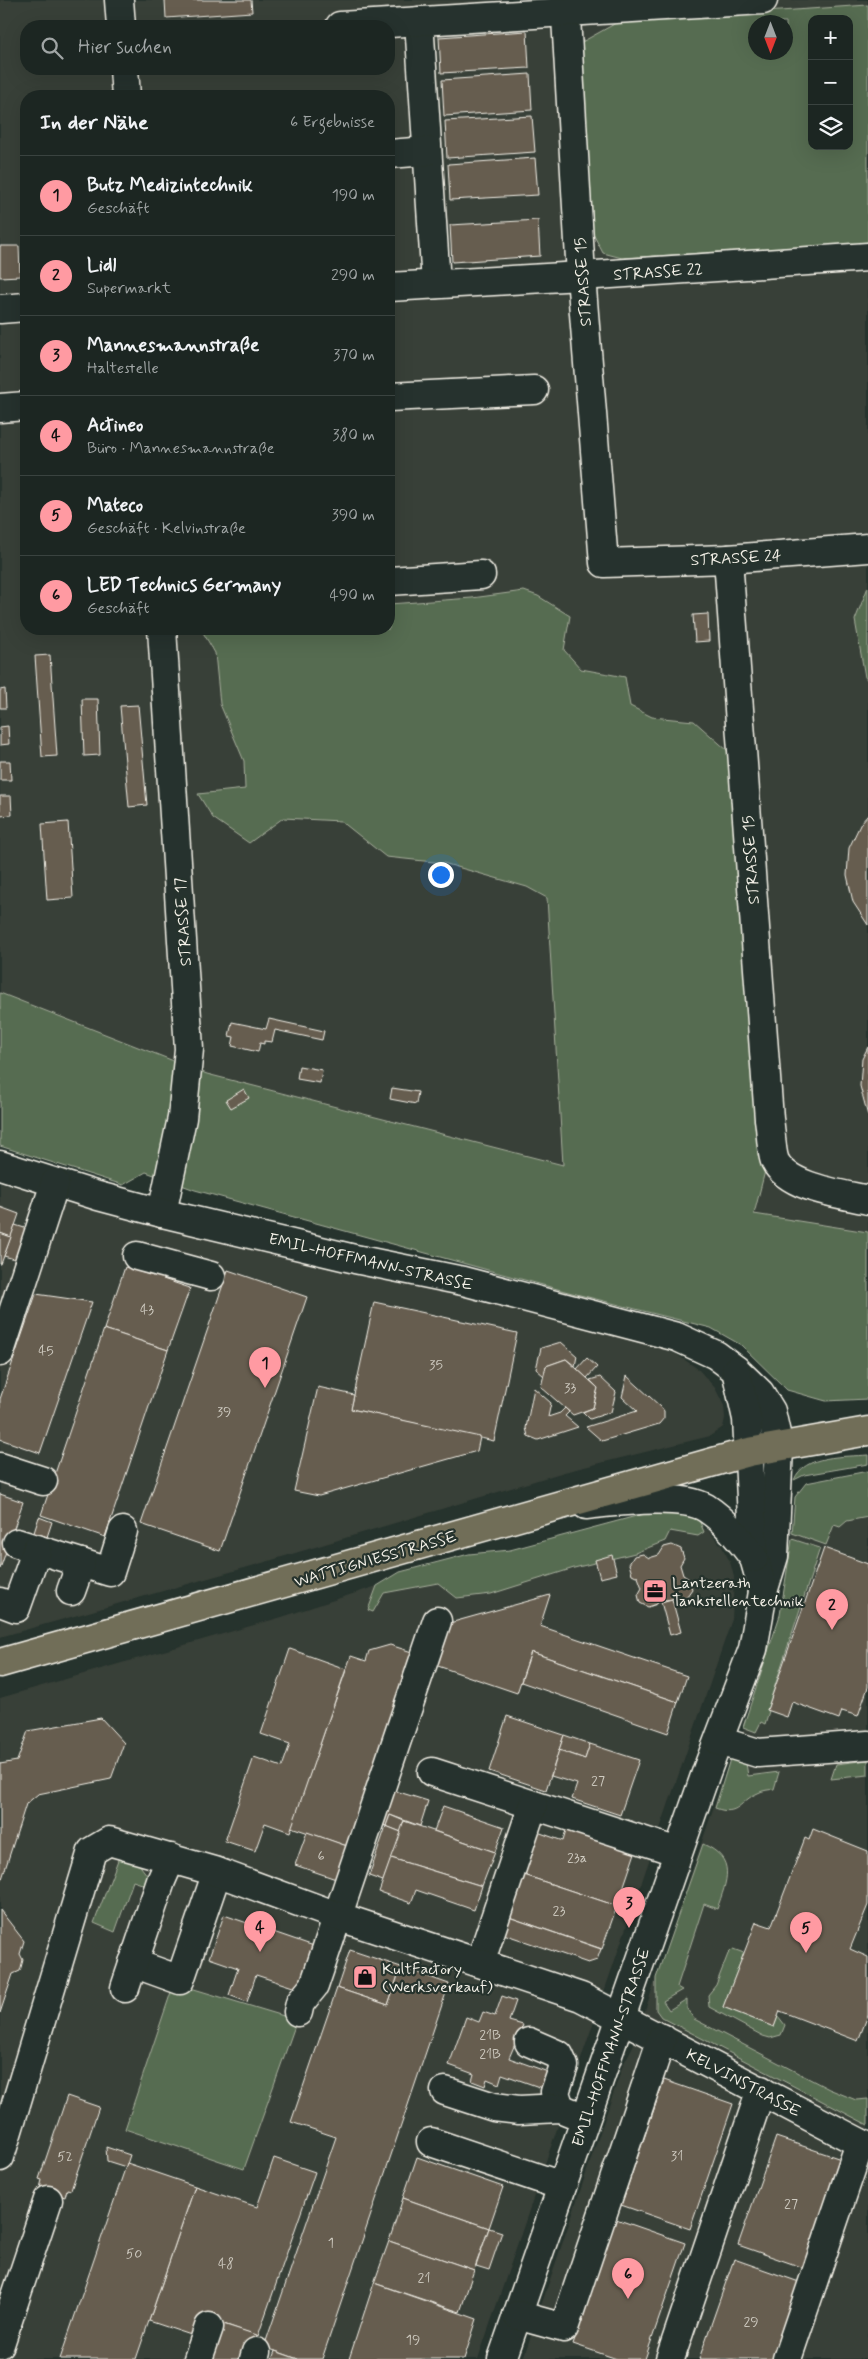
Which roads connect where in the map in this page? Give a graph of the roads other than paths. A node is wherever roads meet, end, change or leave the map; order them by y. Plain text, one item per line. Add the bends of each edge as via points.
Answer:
1 (119, 0) edge
2 (763, 0) edge
3 (565, 6) edge
4 (121, 20) edge
5 (419, 21) junction
6 (395, 23) edge
7 (124, 75) edge
8 (126, 90) edge
9 (427, 151) junction
10 (395, 154) edge
11 (868, 257) edge
12 (581, 276) junction
13 (436, 284) junction
14 (395, 287) edge
15 (20, 307) edge
16 (0, 309) edge
17 (534, 390) dead end
18 (395, 397) edge
19 (20, 406) edge
20 (0, 408) edge
21 (868, 548) edge
22 (728, 559) junction
23 (604, 563) joint
24 (481, 576) dead end
25 (395, 582) edge
26 (162, 635) edge
27 (0, 1165) edge
28 (55, 1184) junction
29 (868, 1200) edge
30 (162, 1213) junction
31 (137, 1256) dead end
32 (211, 1276) dead end
33 (7, 1307) edge
34 (0, 1352) edge
35 (736, 1370) junction
36 (868, 1431) edge
37 (779, 1446) junction
38 (749, 1452) junction
39 (0, 1467) edge
40 (43, 1480) dead end
41 (552, 1508) junction
42 (123, 1531) dead end
43 (754, 1558) junction
44 (80, 1563) junction
45 (71, 1590) dead end
46 (763, 1592) junction
47 (0, 1602) edge
48 (437, 1621) dead end
49 (0, 1663) edge
50 (719, 1741) junction
51 (868, 1745) edge
52 (432, 1772) dead end
53 (533, 1805) junction
54 (678, 1852) junction
55 (171, 1858) junction
56 (217, 1872) junction
57 (337, 1916) junction
58 (480, 1963) junction
59 (298, 2012) dead end
60 (620, 2016) junction
61 (662, 2038) junction
62 (529, 2042) dead end
63 (761, 2090) junction
64 (445, 2091) dead end
65 (560, 2108) junction
66 (585, 2118) junction
67 (431, 2142) dead end
68 (864, 2145) edge
69 (0, 2157) edge
70 (562, 2186) junction
71 (48, 2200) dead end
72 (517, 2315) junction
73 (209, 2327) dead end
74 (0, 2344) edge
75 (198, 2359) edge
76 (502, 2359) edge
77 (670, 2359) edge
78 (787, 2359) edge

1 - 4 street
2 - 3 street
3 - 5 street
3 - 12 street, STRASSE 15
5 - 6 street
5 - 9 street
7 - 8 street
9 - 10 street
9 - 13 street
11 - 12 street, STRASSE 22
12 - 13 street, STRASSE 22
12 - 23 street, STRASSE 15
13 - 14 street, STRASSE 22
15 - 16 street
17 - 18 street
19 - 20 street
21 - 22 street, STRASSE 24
22 - 23 street, STRASSE 24
22 - 29 street, STRASSE 15 via 769,1119 775,1161 793,1180 817,1189
24 - 25 street
26 - 30 street, STRASSE 17 via 189,1050 182,1118
27 - 28 street, EMIL-HOFFMANN-STRASSE
28 - 30 street, EMIL-HOFFMANN-STRASSE
28 - 33 street
30 - 35 street, EMIL-HOFFMANN-STRASSE via 463,1281 612,1319 677,1337 716,1355
31 - 32 street
33 - 34 street
35 - 37 street, EMIL-HOFFMANN-STRASSE via 760,1393 772,1411
35 - 38 street, EMIL-HOFFMANN-STRASSE via 748,1419
36 - 37 main road, WATTIGNIESSTRASSE
37 - 38 main road, WATTIGNIESSTRASSE
37 - 46 street, EMIL-HOFFMANN-STRASSE via 774,1556
38 - 41 main road, WATTIGNIESSTRASSE
38 - 43 street, EMIL-HOFFMANN-STRASSE
39 - 40 street
41 - 43 street via 677,1500 704,1507 730,1527
41 - 49 main road, WATTIGNIESSTRASSE
42 - 44 street via 110,1572
43 - 46 street, EMIL-HOFFMANN-STRASSE
44 - 45 street
44 - 47 street via 27,1546 16,1608
46 - 50 street, EMIL-HOFFMANN-STRASSE via 753,1649
48 - 57 street
50 - 51 street via 758,1753
50 - 54 street, EMIL-HOFFMANN-STRASSE
52 - 53 street
53 - 54 street
53 - 58 street
54 - 60 street, EMIL-HOFFMANN-STRASSE
55 - 56 street, KELVINSTRASSE
55 - 56 street via 129,1975 180,1980
55 - 69 street, KELVINSTRASSE via 109,1841 92,1851
56 - 57 street, KELVINSTRASSE
57 - 58 street, KELVINSTRASSE
57 - 59 street via 314,1986 300,2003
58 - 60 street, KELVINSTRASSE via 581,1997
60 - 61 street, KELVINSTRASSE
60 - 66 street, EMIL-HOFFMANN-STRASSE
61 - 63 street, KELVINSTRASSE
61 - 72 street via 564,2328
62 - 65 street via 559,2055 564,2066 555,2092
63 - 68 street, KELVINSTRASSE
63 - 77 street
64 - 65 street via 494,2107 519,2110
65 - 66 street
66 - 70 street, EMIL-HOFFMANN-STRASSE
67 - 70 street
68 - 78 street
70 - 72 street, EMIL-HOFFMANN-STRASSE
71 - 74 street
72 - 76 street, EMIL-HOFFMANN-STRASSE
73 - 75 street

